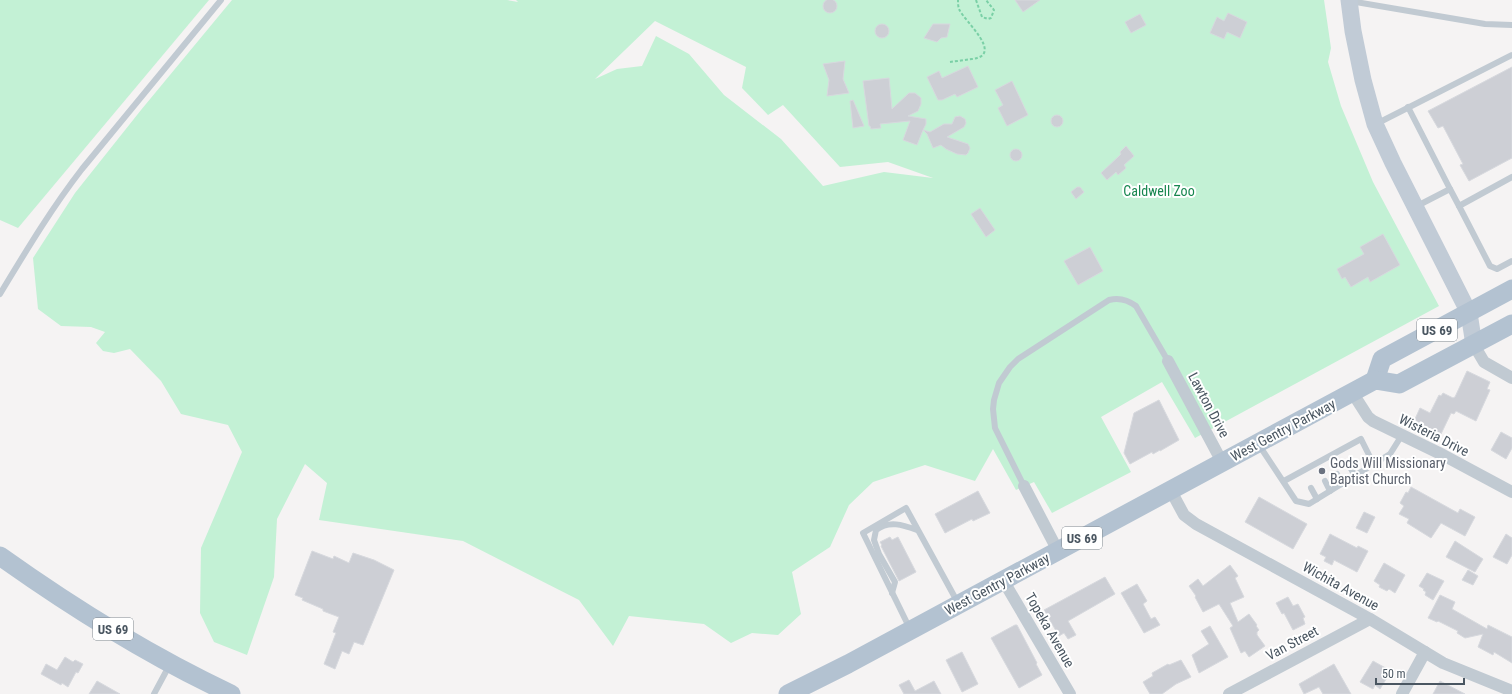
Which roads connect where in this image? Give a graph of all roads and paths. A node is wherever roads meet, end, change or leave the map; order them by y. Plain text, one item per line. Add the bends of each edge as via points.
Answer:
1 (221, 0) edge
2 (958, 0) edge
3 (976, 0) edge
4 (986, 0) edge
5 (1349, 0) edge
6 (1512, 25) edge
7 (1512, 55) edge
8 (950, 62) dead end
9 (1408, 107) junction
10 (1376, 124) junction
11 (1512, 178) edge
12 (1450, 189) junction
13 (1459, 206) junction
14 (1416, 207) junction
15 (1512, 261) edge
16 (1512, 289) edge
17 (0, 294) edge
18 (1469, 313) junction
19 (1512, 324) edge
20 (1474, 345) junction
21 (1168, 362) joint
22 (1512, 378) edge
23 (1375, 380) junction
24 (1352, 392) junction
25 (1402, 435) junction
26 (1258, 443) junction
27 (1222, 462) junction
28 (1374, 465) junction
29 (1350, 467) dead end
30 (1337, 474) dead end
31 (1355, 476) junction
32 (1284, 481) junction
33 (1325, 481) dead end
34 (1342, 484) junction
35 (1024, 486) joint
36 (1311, 488) dead end
37 (1170, 490) junction
38 (1330, 491) junction
39 (1512, 492) edge
40 (1318, 499) junction
41 (917, 530) junction
42 (1058, 551) junction
43 (0, 556) edge
44 (1004, 580) junction
45 (892, 594) junction
46 (958, 605) junction
47 (1370, 619) junction
48 (910, 631) junction
49 (1425, 652) junction
50 (171, 663) junction
51 (1512, 691) edge
52 (154, 694) edge
53 (231, 694) edge
54 (788, 694) edge
55 (1070, 694) edge
56 (1228, 694) edge
57 (1402, 694) edge

1 - 17 lane via 62,195
2 - 8 path via 959,10 981,38 985,51 972,59
3 - 4 path via 982,17 988,19 994,10
5 - 6 lane via 1485,24
5 - 10 main road via 1363,80
7 - 9 lane
9 - 10 lane
9 - 12 lane
10 - 14 main road
11 - 13 lane
12 - 13 lane
12 - 14 lane
13 - 15 lane via 1490,266 1497,269
14 - 18 main road
16 - 18 main road, US 69
18 - 20 main road
18 - 23 main road, US 69 via 1382,359
19 - 20 main road, US 69
20 - 22 street via 1484,362
20 - 23 main road, US 69 via 1399,384
21 - 27 street, Lawton Drive
21 - 35 lane via 1136,306 1116,298 1109,300 1018,359 999,383 994,400 993,419
23 - 24 main road, West Gentry Parkway / US 69
24 - 25 street, Wisteria Drive via 1368,417
24 - 26 main road, West Gentry Parkway / US 69
25 - 28 lane via 1390,454
25 - 39 street, Wisteria Drive
26 - 27 main road, West Gentry Parkway / US 69
26 - 32 lane
27 - 37 main road, West Gentry Parkway / US 69
28 - 31 lane
28 - 32 lane via 1361,439 1342,453
29 - 31 lane
30 - 34 lane
31 - 34 lane
32 - 40 lane via 1296,501 1309,504
33 - 38 lane
34 - 38 lane
35 - 42 street
36 - 40 lane
37 - 42 main road, West Gentry Parkway / US 69
37 - 47 street, Wichita Avenue via 1184,515 1196,524
38 - 40 lane
41 - 45 lane via 904,525 890,524 876,530 874,540 879,554 895,582
41 - 45 lane via 906,508 863,533
41 - 46 lane
42 - 44 main road, West Gentry Parkway / US 69
43 - 50 main road, US 69 via 84,612
44 - 46 main road, West Gentry Parkway / US 69
44 - 55 street, Topeka Avenue
45 - 48 lane
46 - 48 main road, West Gentry Parkway / US 69
47 - 49 street, Wichita Avenue
47 - 56 street, Van Street
48 - 54 main road, West Gentry Parkway / US 69
49 - 51 street, Wichita Avenue via 1443,663
49 - 57 street
50 - 52 lane
50 - 53 main road, US 69

